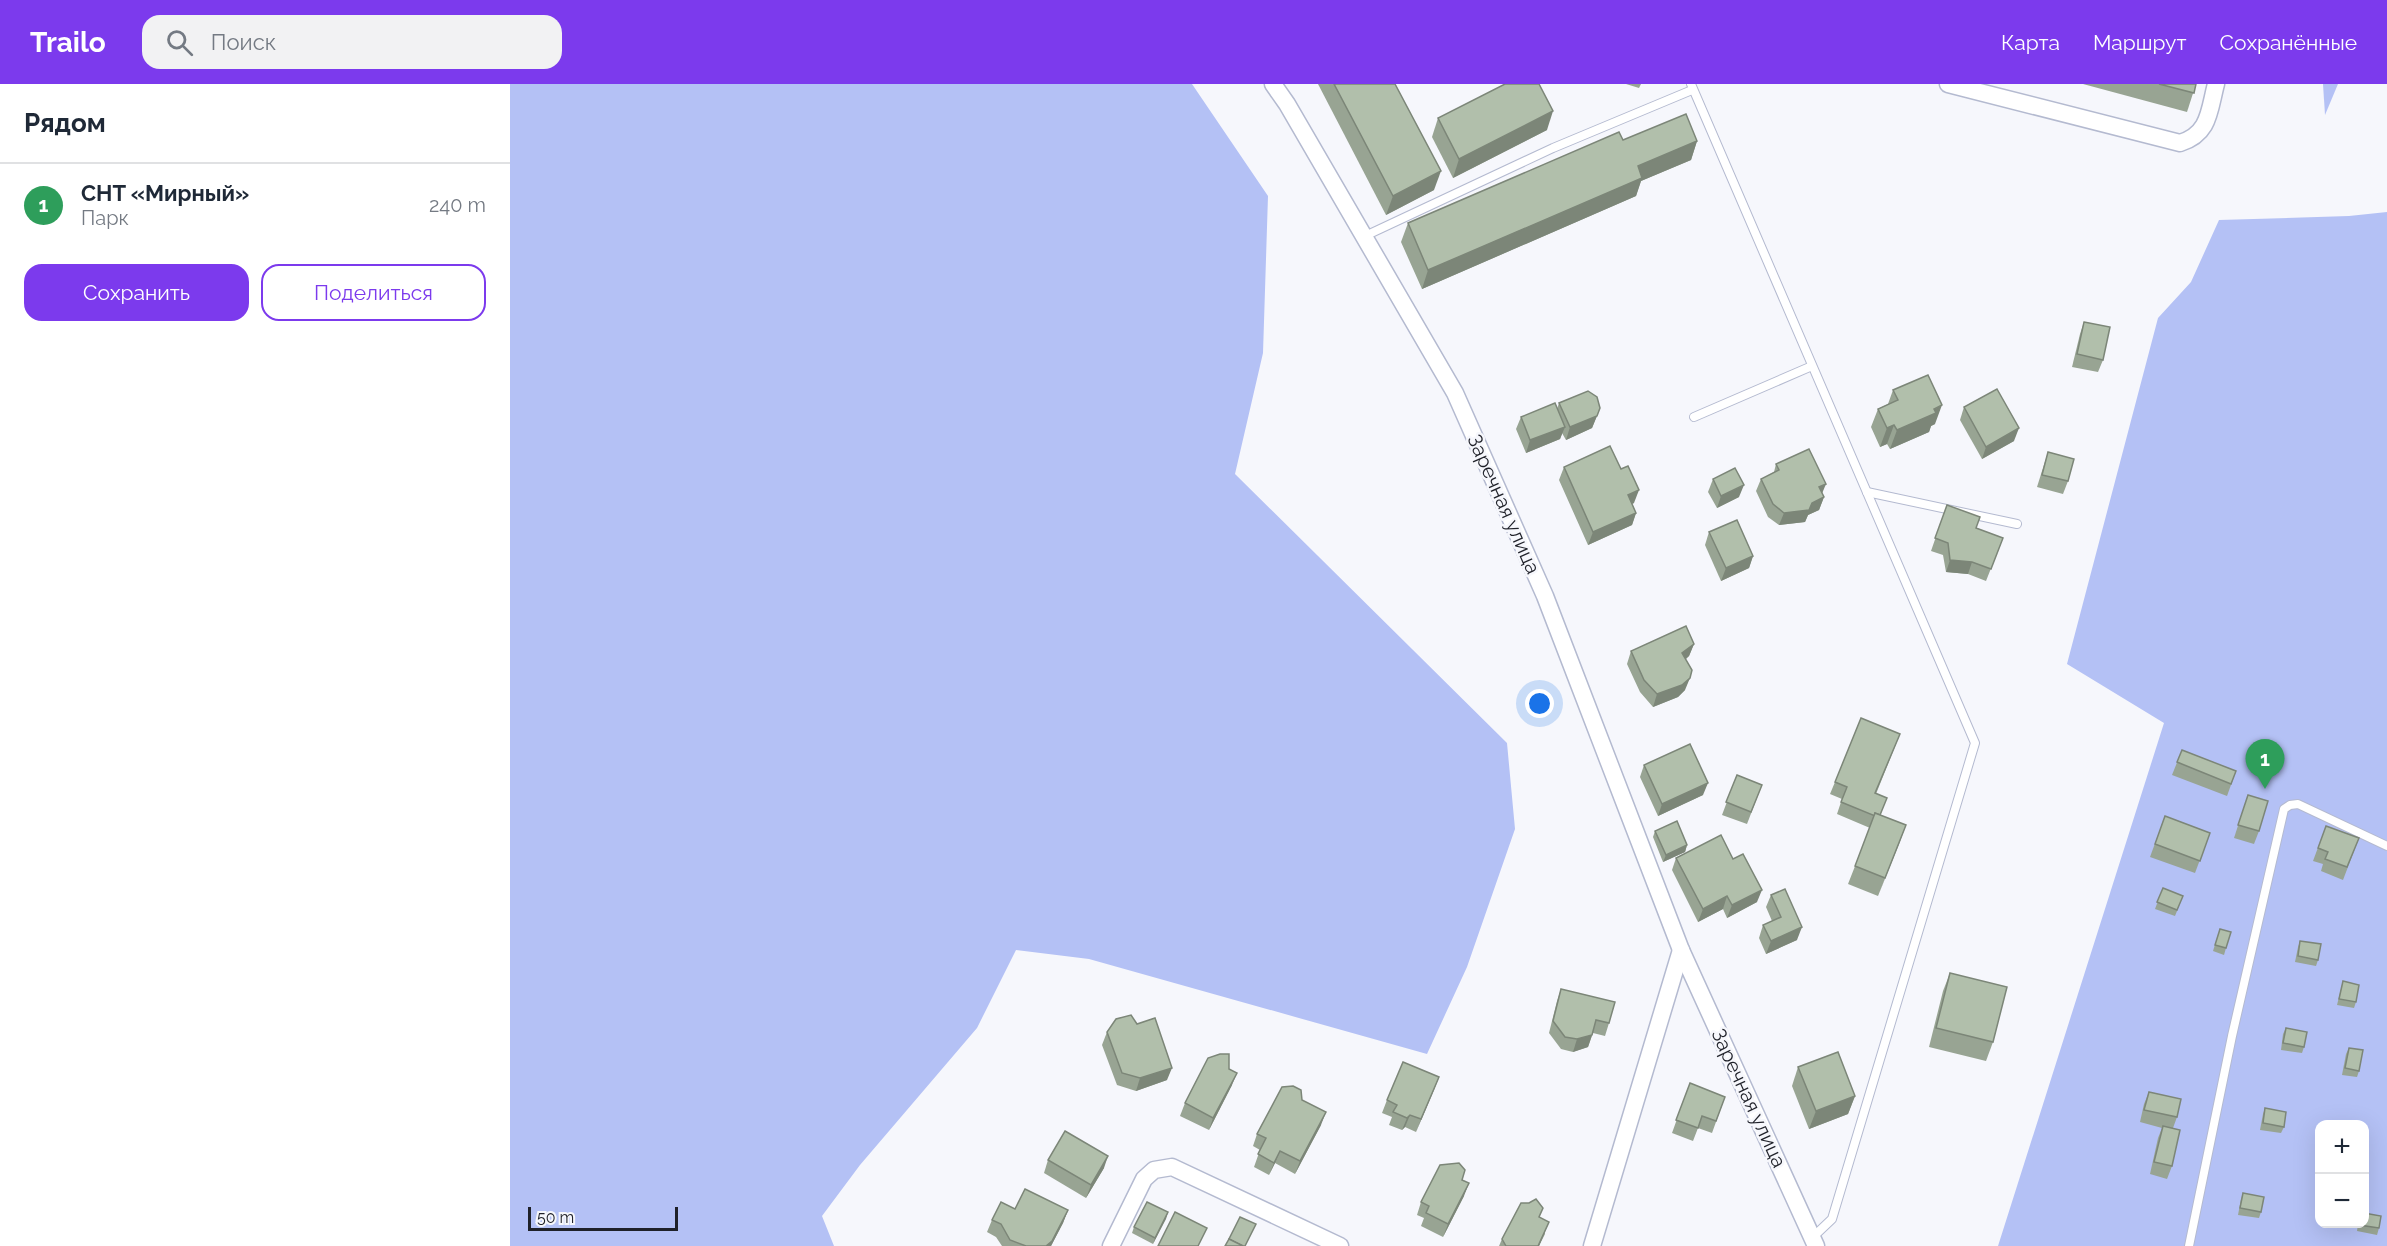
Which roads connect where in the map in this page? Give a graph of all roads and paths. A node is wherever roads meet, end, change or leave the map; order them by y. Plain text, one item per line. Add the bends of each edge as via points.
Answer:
1 (1273, 84) edge
2 (1948, 84) edge
3 (2216, 84) edge
4 (1691, 87) edge
5 (1365, 236) junction
6 (1812, 366) junction
7 (1694, 417) dead end
8 (1867, 492) junction
9 (2017, 524) dead end
10 (2387, 846) edge
11 (1681, 950) junction
12 (1814, 1242) edge
13 (1111, 1246) edge
14 (1340, 1246) edge
15 (1592, 1246) edge
16 (2189, 1246) edge

1 - 5 street, Заречная улица
2 - 3 street via 2180,143 2203,130
4 - 5 lane
4 - 6 lane
5 - 11 street, Заречная улица via 1455,393 1540,585
6 - 7 lane
6 - 8 lane
8 - 9 lane
8 - 12 lane via 1976,743 1832,1219
10 - 16 lane via 2298,804 2284,809
11 - 12 street, Заречная улица
11 - 15 street
13 - 14 street via 1144,1179 1154,1170 1172,1167

